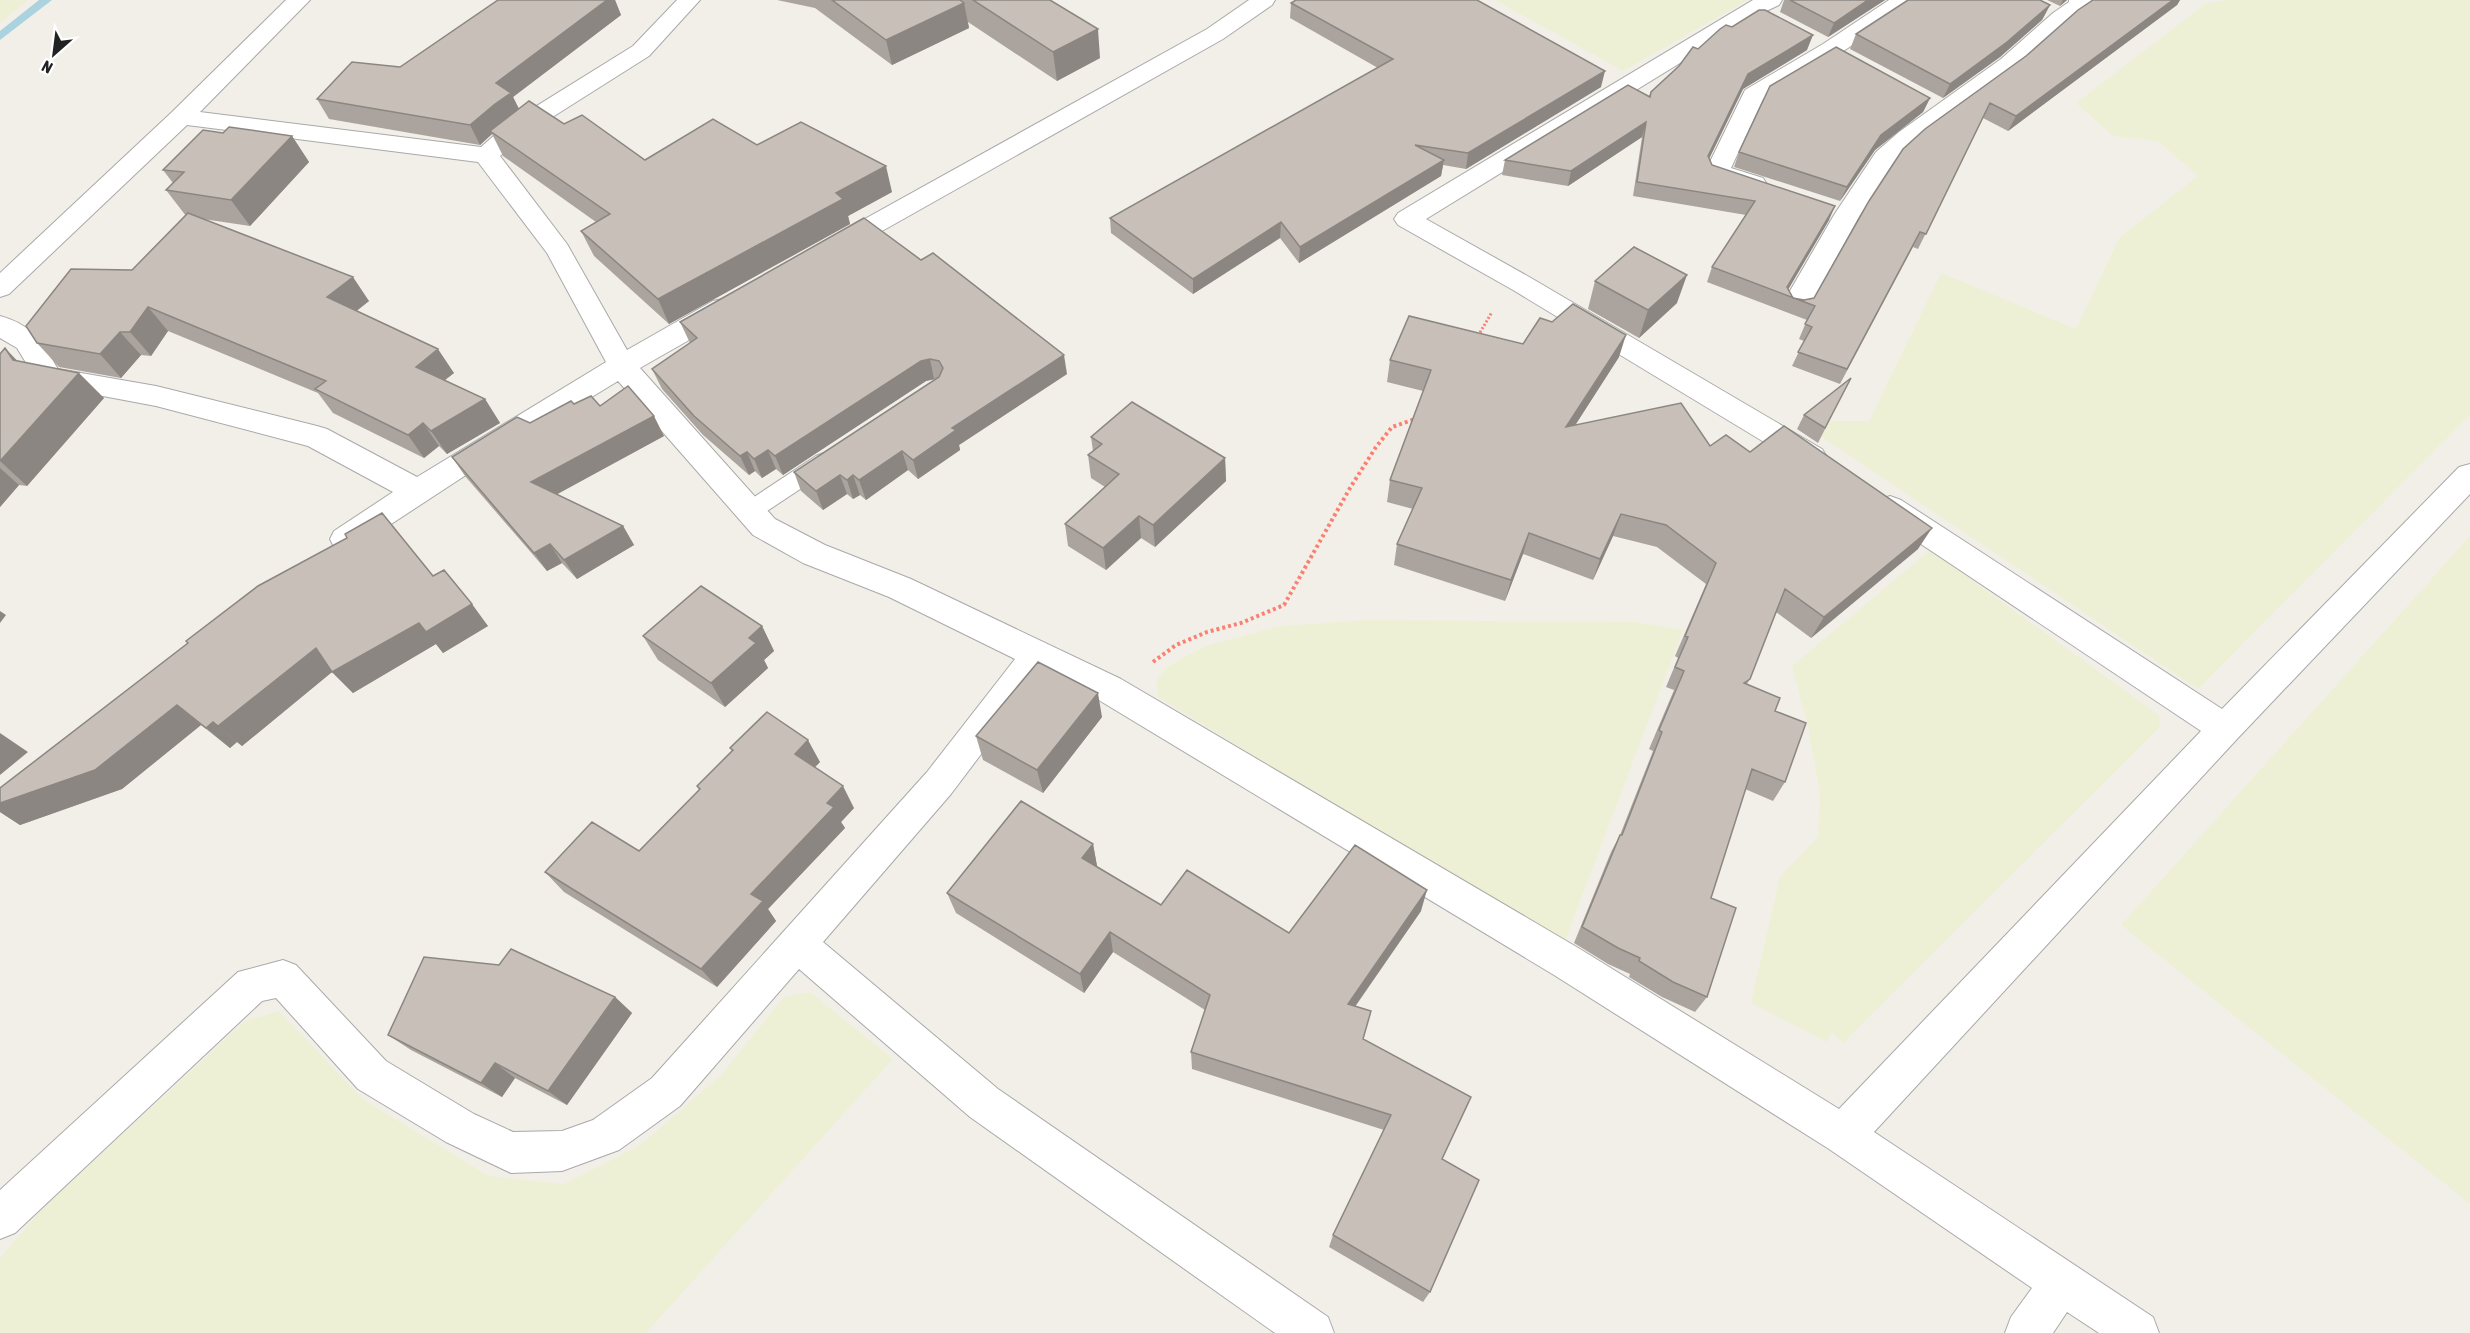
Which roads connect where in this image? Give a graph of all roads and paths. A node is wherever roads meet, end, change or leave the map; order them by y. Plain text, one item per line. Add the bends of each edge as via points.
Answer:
1 (299, 0) edge
2 (689, 0) edge
3 (1264, 0) edge
4 (1904, 0) edge
5 (2080, 0) edge
6 (1765, 9) edge
7 (181, 117) junction
8 (486, 155) junction
9 (1771, 189) edge
10 (809, 261) edge
11 (1522, 284) junction
12 (0, 288) edge
13 (746, 296) edge
14 (1797, 303) edge
15 (0, 324) edge
16 (1476, 340) edge
17 (621, 365) junction
18 (1426, 421) edge
19 (838, 453) edge
20 (1832, 470) edge
21 (2470, 475) edge
22 (416, 490) junction
23 (1871, 495) edge
24 (750, 511) junction
25 (327, 551) edge
26 (1038, 654) junction
27 (1109, 689) junction
28 (2225, 729) junction
29 (796, 943) junction
30 (1843, 1135) junction
31 (0, 1218) edge
32 (2061, 1283) junction
33 (1312, 1333) edge
34 (2027, 1333) edge
35 (2137, 1333) edge

1 - 7 street
2 - 8 street via 641,51 515,130
3 - 10 street via 1215,34
4 - 9 street via 1831,50 1754,95 1717,172
5 - 14 street via 2080,5 2052,13 2008,64 1934,105 1908,137 1885,157 1836,211
6 - 11 street via 1612,82 1407,219
7 - 8 street
7 - 12 street
8 - 17 street via 558,250
11 - 16 path via 1496,306
11 - 20 street via 1783,437
13 - 17 street
15 - 22 street via 27,341 49,377 156,396 317,437
17 - 22 street
17 - 24 street
18 - 27 path via 1415,419 1392,427 1376,447 1284,604 1176,645
19 - 24 lane
21 - 28 street
22 - 25 street
23 - 28 street
24 - 26 street via 764,527 814,554 900,588
26 - 27 street
26 - 29 street via 939,783
27 - 30 street via 1567,962
28 - 30 street
29 - 31 street via 666,1092 605,1136 562,1151 511,1153 460,1128 372,1075 282,978 252,985
29 - 33 street via 984,1103
30 - 32 street
32 - 34 street
32 - 35 street

